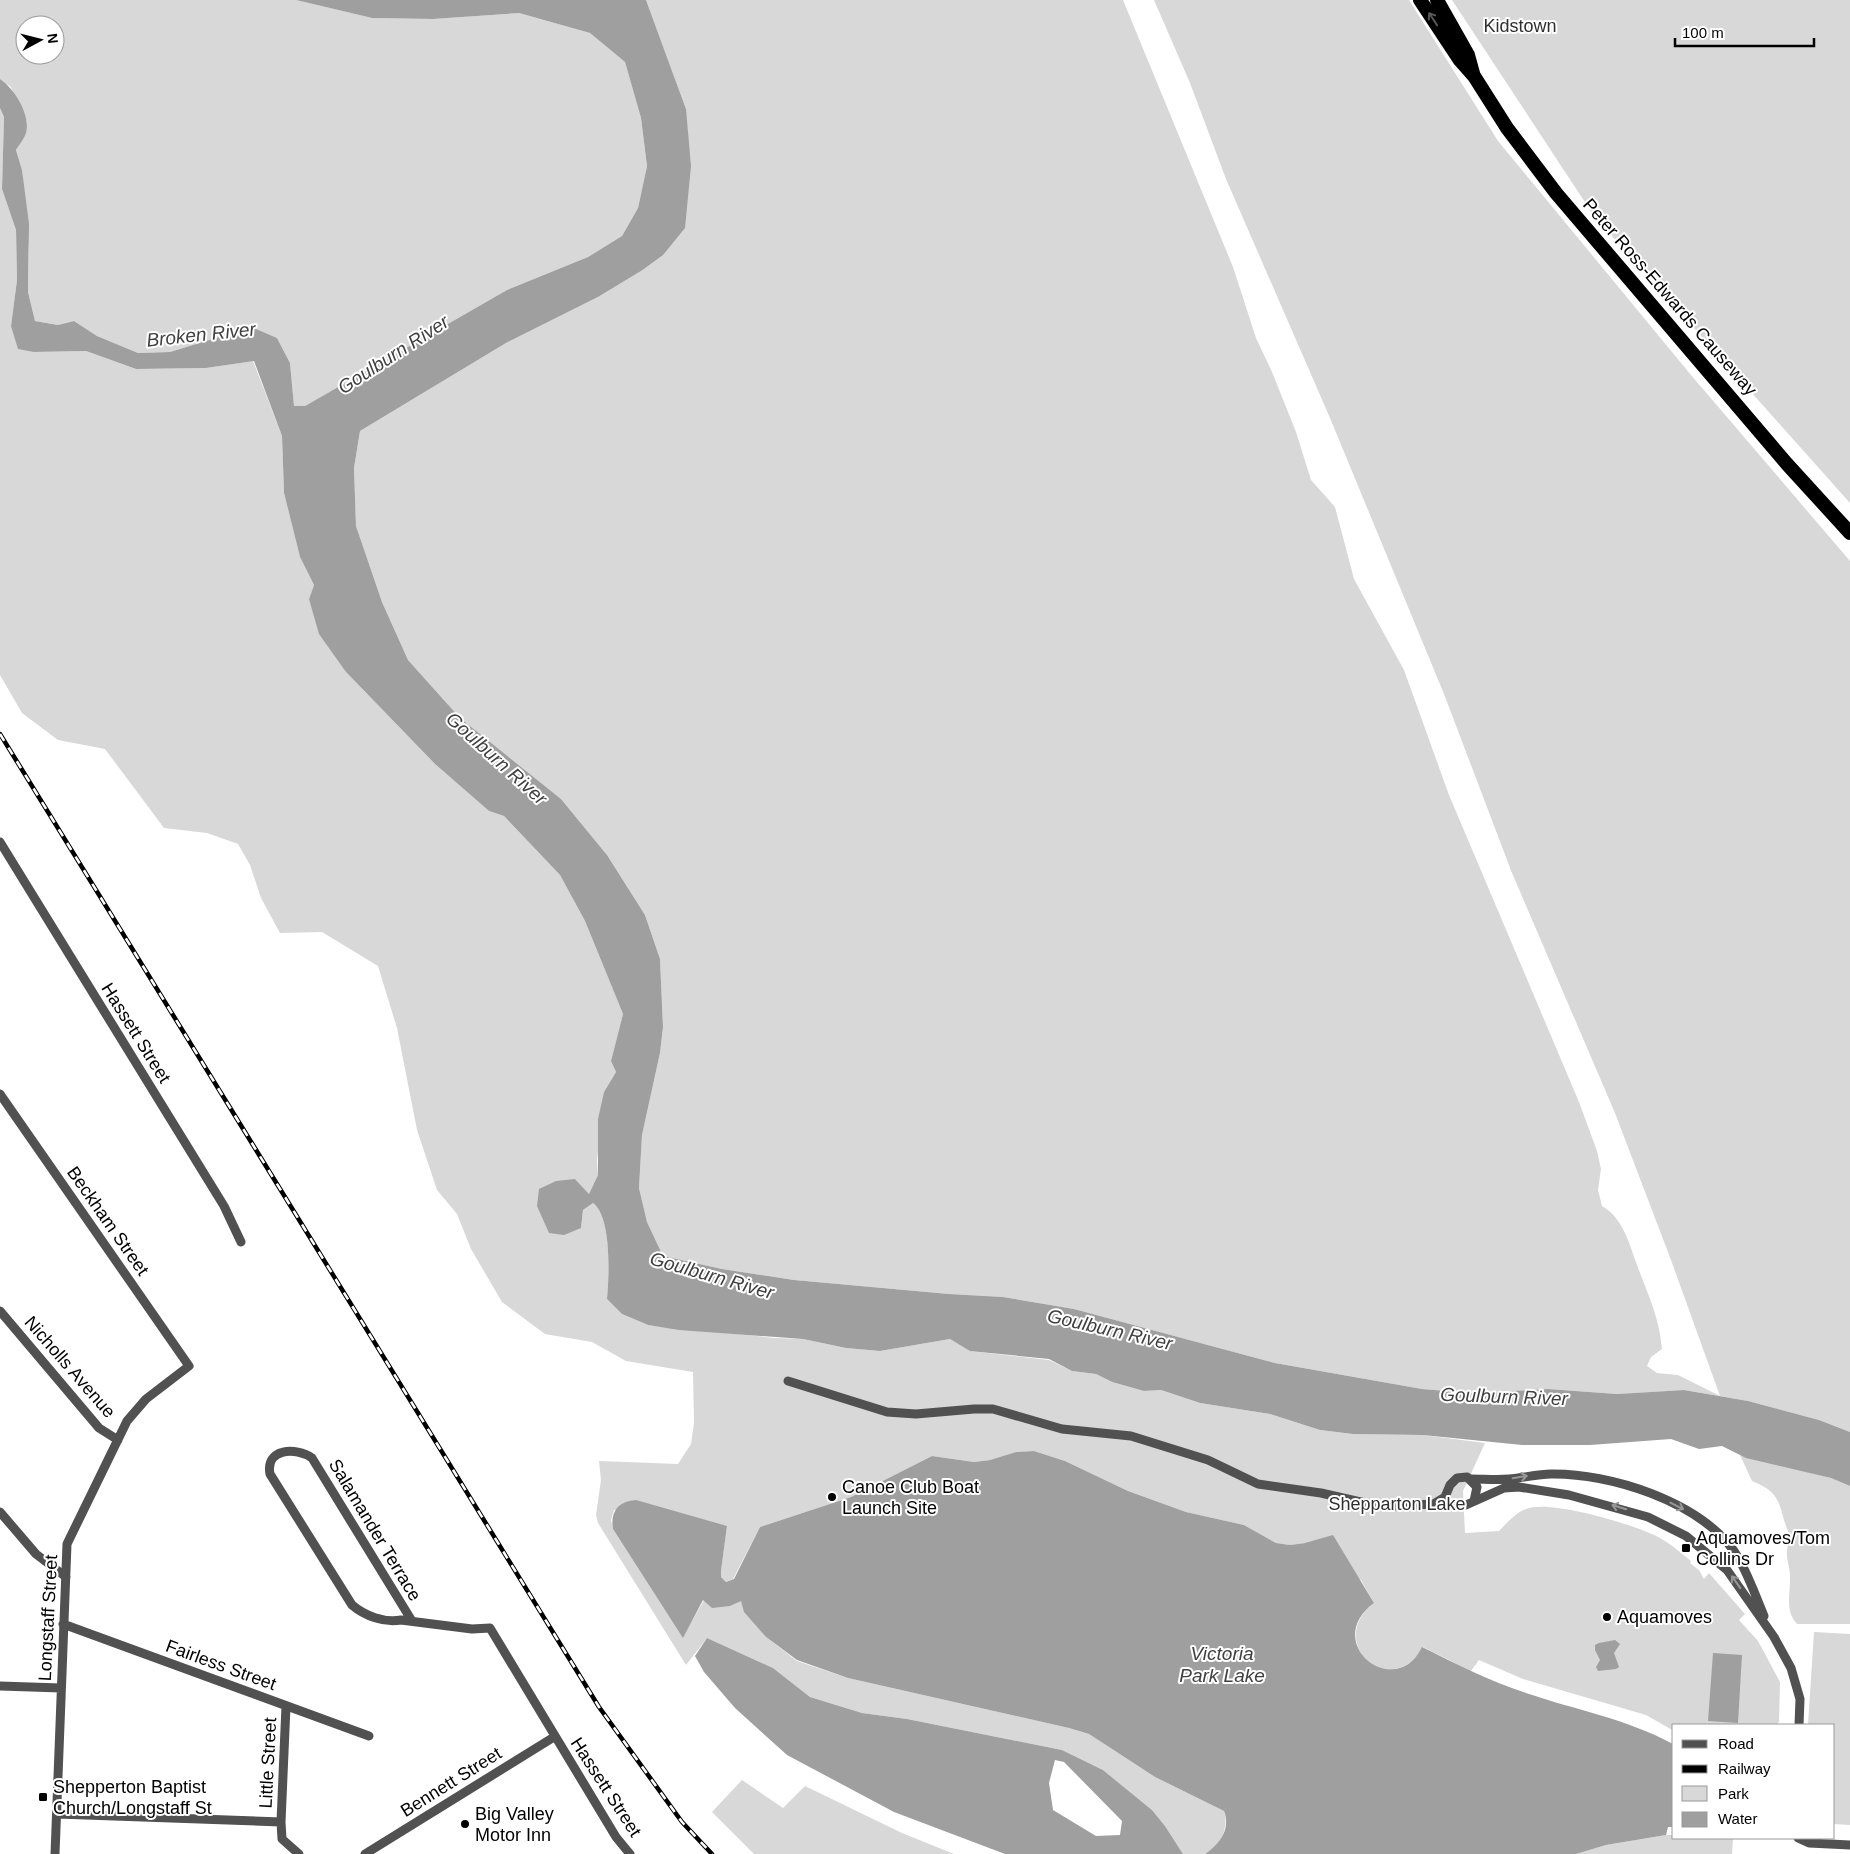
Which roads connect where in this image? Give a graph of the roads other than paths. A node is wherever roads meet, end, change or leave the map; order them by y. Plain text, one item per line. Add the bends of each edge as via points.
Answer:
1 (1420, 0) edge
2 (1437, 0) edge
3 (1452, 37) junction
4 (1850, 533) edge
5 (0, 842) edge
6 (0, 1094) edge
7 (241, 1242) dead end
8 (0, 1312) edge
9 (189, 1366) joint
10 (788, 1381) dead end
11 (118, 1440) junction
12 (1471, 1479) junction
13 (1449, 1490) junction
14 (1474, 1501) junction
15 (1434, 1504) junction
16 (1458, 1504) junction
17 (0, 1512) edge
18 (66, 1577) junction
19 (412, 1622) junction
20 (63, 1624) junction
21 (1774, 1637) junction
22 (0, 1686) edge
23 (61, 1688) junction
24 (286, 1706) junction
25 (1799, 1724) edge
26 (369, 1736) dead end
27 (554, 1737) junction
28 (57, 1814) junction
29 (281, 1822) junction
30 (1800, 1839) edge
31 (1850, 1845) edge
32 (55, 1854) edge
33 (299, 1854) edge
34 (365, 1854) edge
35 (630, 1854) edge

3 -> 1 highway, Peter Ross-Edwards Causeway
2 - 3 highway, Peter Ross-Edwards Causeway
3 - 4 highway, Peter Ross-Edwards Causeway via 1507,128 1556,193 1787,464
5 - 7 street, Hassett Street via 224,1206
6 - 9 street, Beckham Street
8 - 11 street, Nicholls Avenue via 99,1428
9 - 11 street, Longstaff Street via 146,1398 127,1421
10 - 15 street via 898,1414 974,1408 1062,1429 1131,1436 1208,1460 1265,1486 1321,1493 1365,1504
11 - 18 street, Longstaff Street via 67,1544
12 - 13 street via 1457,1478
12 - 14 street via 1477,1487
12 -> 21 street via 1552,1474 1593,1478 1673,1504 1708,1525 1733,1550
13 - 15 street
13 - 16 street via 1451,1498
14 - 16 street
21 -> 14 street via 1725,1567 1686,1536 1666,1525 1608,1504 1529,1488 1504,1488
15 - 16 street
17 - 18 street via 36,1554
18 - 20 street, Longstaff Street
19 - 19 street, Salamander Terrace via 365,1615 352,1605 270,1474 271,1462 281,1451 304,1453 312,1458
19 - 27 street, Hassett Street via 490,1628
20 - 23 street, Longstaff Street
20 - 24 street, Fairless Street
21 - 25 street via 1797,1683
22 - 23 street
23 - 28 street, Longstaff Street
24 - 26 street, Fairless Street
24 - 29 street, Little Street
27 - 34 street, Bennett Street
27 - 35 street, Hassett Street via 616,1838
28 - 29 street
28 - 32 street, Longstaff Street
29 - 33 street, Little Street via 282,1839
30 - 31 street via 1809,1843

